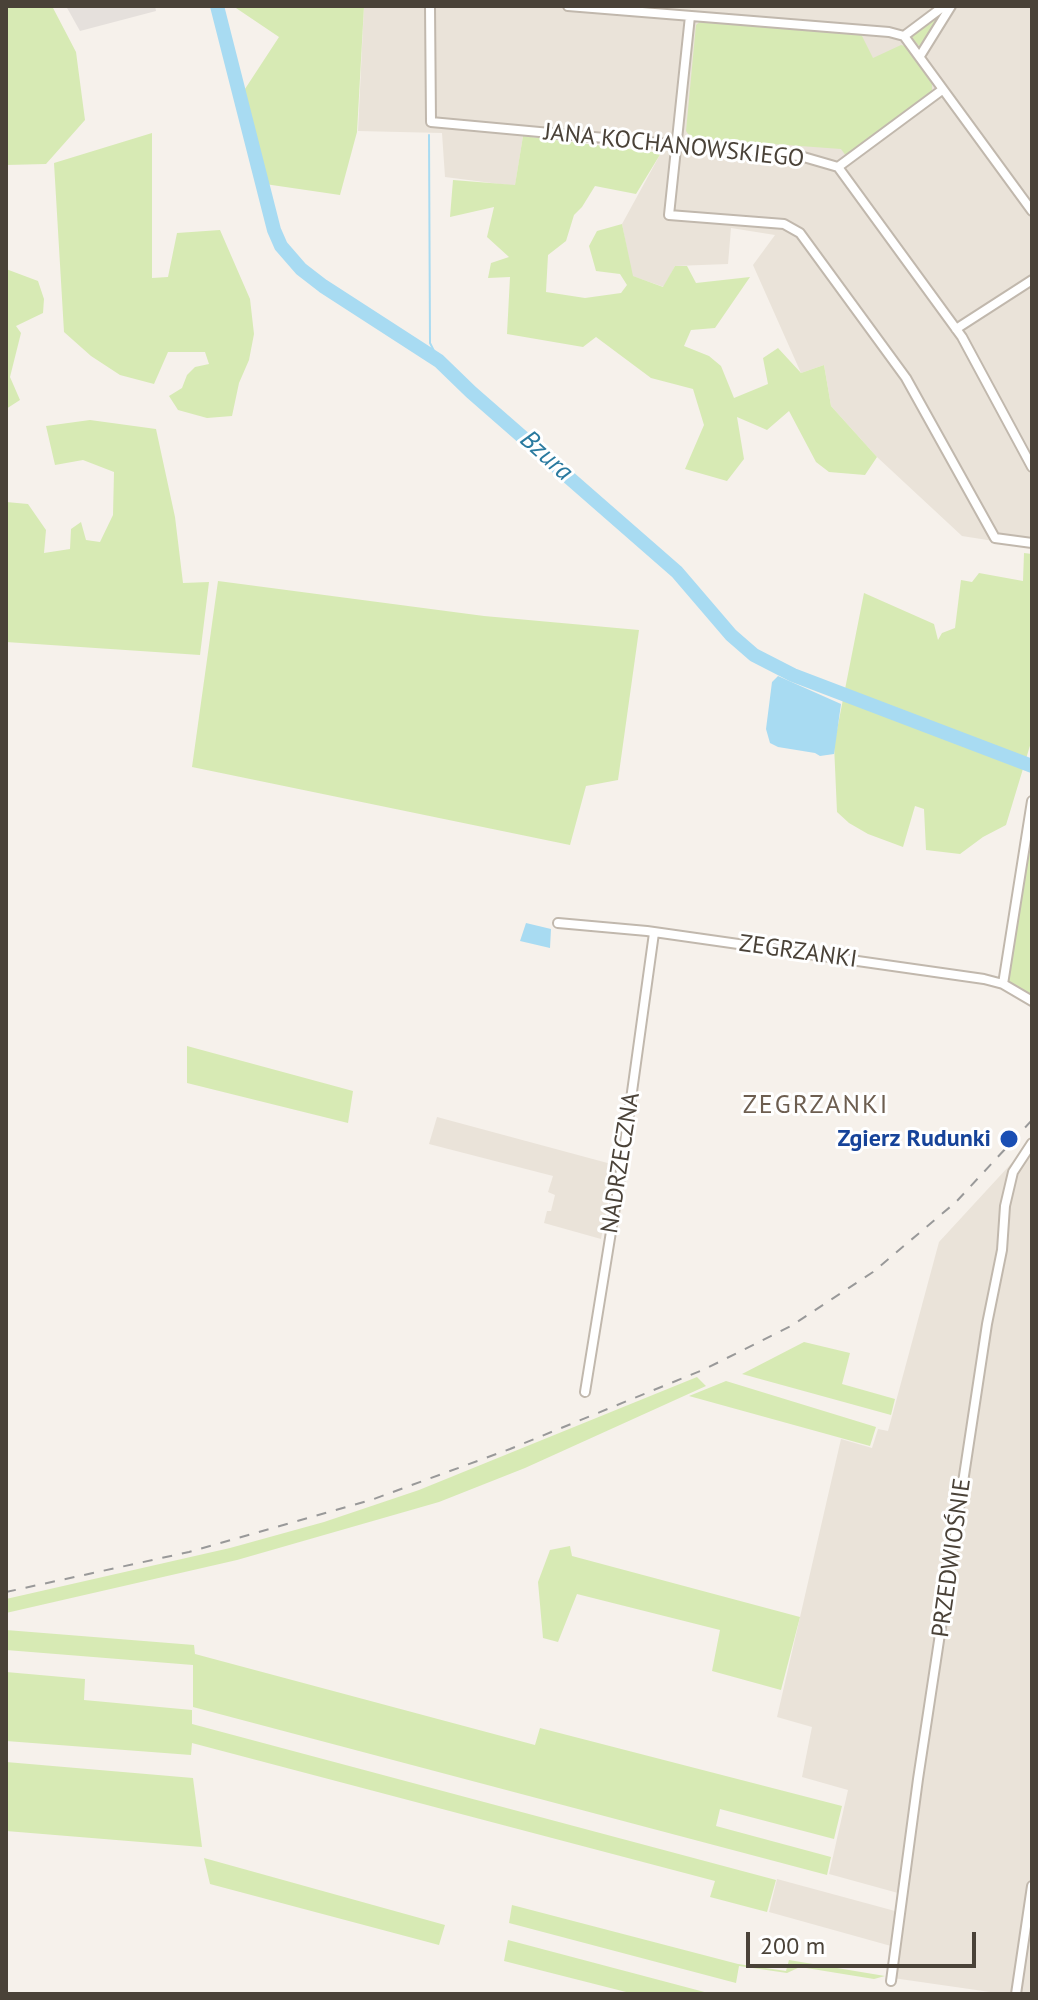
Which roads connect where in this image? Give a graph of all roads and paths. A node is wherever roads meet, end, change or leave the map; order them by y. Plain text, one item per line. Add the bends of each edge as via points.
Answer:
1 (430, 6) edge
2 (568, 6) edge
3 (944, 6) edge
4 (951, 6) edge
5 (690, 16) junction
6 (904, 36) junction
7 (920, 56) junction
8 (942, 90) junction
9 (676, 146) junction
10 (838, 167) junction
11 (1032, 211) edge
12 (1032, 280) edge
13 (956, 329) junction
14 (1032, 467) edge
15 (1032, 543) edge
16 (1032, 801) edge
17 (558, 923) dead end
18 (654, 933) junction
19 (1003, 984) junction
20 (1032, 1001) edge
21 (1032, 1143) edge
22 (585, 1392) dead end
23 (1032, 1886) edge
24 (891, 1981) dead end
25 (1016, 1994) edge

1 - 9 street, JANA KOCHANOWSKIEGO via 431,122
2 - 5 street
3 - 6 street
4 - 7 street
5 - 6 street
5 - 9 street
6 - 7 street
7 - 8 street
8 - 10 street
8 - 11 street
9 - 10 street, JANA KOCHANOWSKIEGO via 800,156
9 - 15 street via 669,215 784,224 800,233 906,378 995,538
10 - 13 street, JANA KOCHANOWSKIEGO
12 - 13 street
13 - 14 street, JANA KOCHANOWSKIEGO
16 - 19 street
17 - 18 street, ZEGRZANKI
18 - 19 street, ZEGRZANKI
18 - 22 street, NADRZECZNA
19 - 20 street, ZEGRZANKI
21 - 24 street, PRZEDWIOŚNIE via 1013,1172 1005,1206
23 - 25 street

